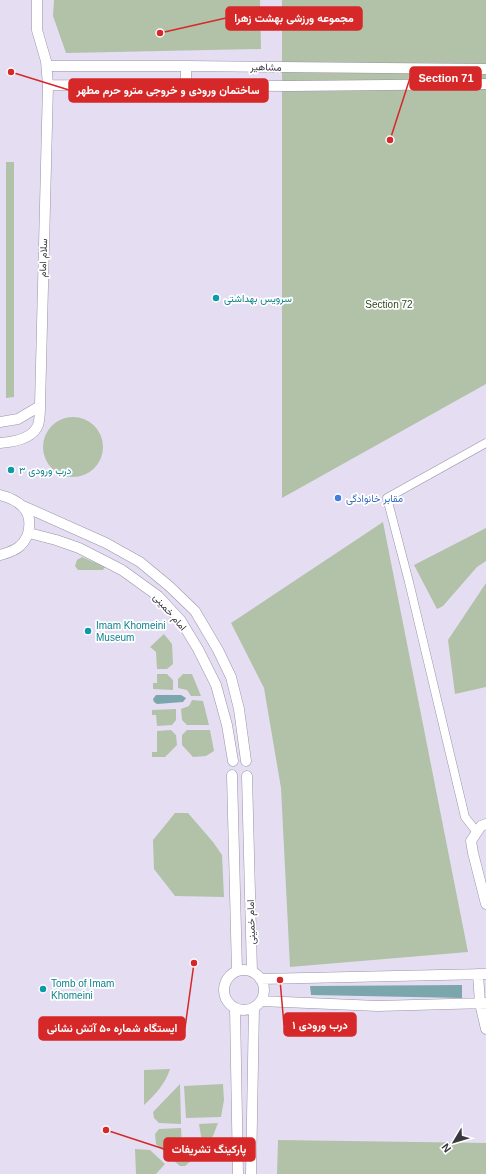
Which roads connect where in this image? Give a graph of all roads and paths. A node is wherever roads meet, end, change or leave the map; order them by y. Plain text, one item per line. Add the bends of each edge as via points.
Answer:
1 (37, 0) edge
2 (47, 66) junction
3 (186, 66) junction
4 (486, 69) edge
5 (486, 84) edge
6 (48, 86) junction
7 (186, 86) junction
8 (40, 406) junction
9 (0, 422) edge
10 (0, 443) edge
11 (486, 443) edge
12 (0, 495) edge
13 (23, 506) junction
14 (29, 533) junction
15 (0, 555) edge
16 (233, 761) junction
17 (246, 761) junction
18 (232, 776) junction
19 (246, 776) junction
20 (486, 824) edge
21 (476, 831) junction
22 (486, 904) edge
23 (237, 971) junction
24 (252, 972) junction
25 (482, 974) edge
26 (260, 979) junction
27 (483, 1003) edge
28 (257, 1004) junction
29 (235, 1008) junction
30 (486, 1029) edge
31 (238, 1174) edge
32 (251, 1174) edge

1 - 2 street, سلام امام via 37,30
2 - 3 street, مشاهیر
2 - 6 street, سلام امام
3 - 4 street, مشاهیر
3 - 7 street
5 - 7 street, مشاهیر
6 - 7 street, مشاهیر
6 - 8 street, سلام امام
8 - 9 street via 18,419
8 - 10 street, سلام امام via 39,423 35,431 28,436
11 - 21 street via 387,498 465,817
12 - 13 street, امام خمینی via 9,497
13 - 14 street via 29,520
13 - 17 street, امام خمینی via 106,543 140,562 195,611 231,678 239,709
14 - 15 street via 20,546
14 - 16 street, امام خمینی via 79,548 122,570 158,596 172,611 198,649 216,685 227,725
16 - 17 street via 238,758
16 - 18 street via 230,770
17 - 19 street via 250,769
18 - 19 street
18 - 23 street, امام خمینی
19 - 24 street, امام خمینی
20 - 21 street
21 - 22 street via 471,841
23 - 24 street
23 - 29 street via 224,986 226,999
24 - 26 street
25 - 26 street
25 - 27 street
26 - 28 street via 264,990
27 - 28 street via 378,1006
27 - 30 street
28 - 29 street via 248,1010
28 - 32 street
29 - 31 street

